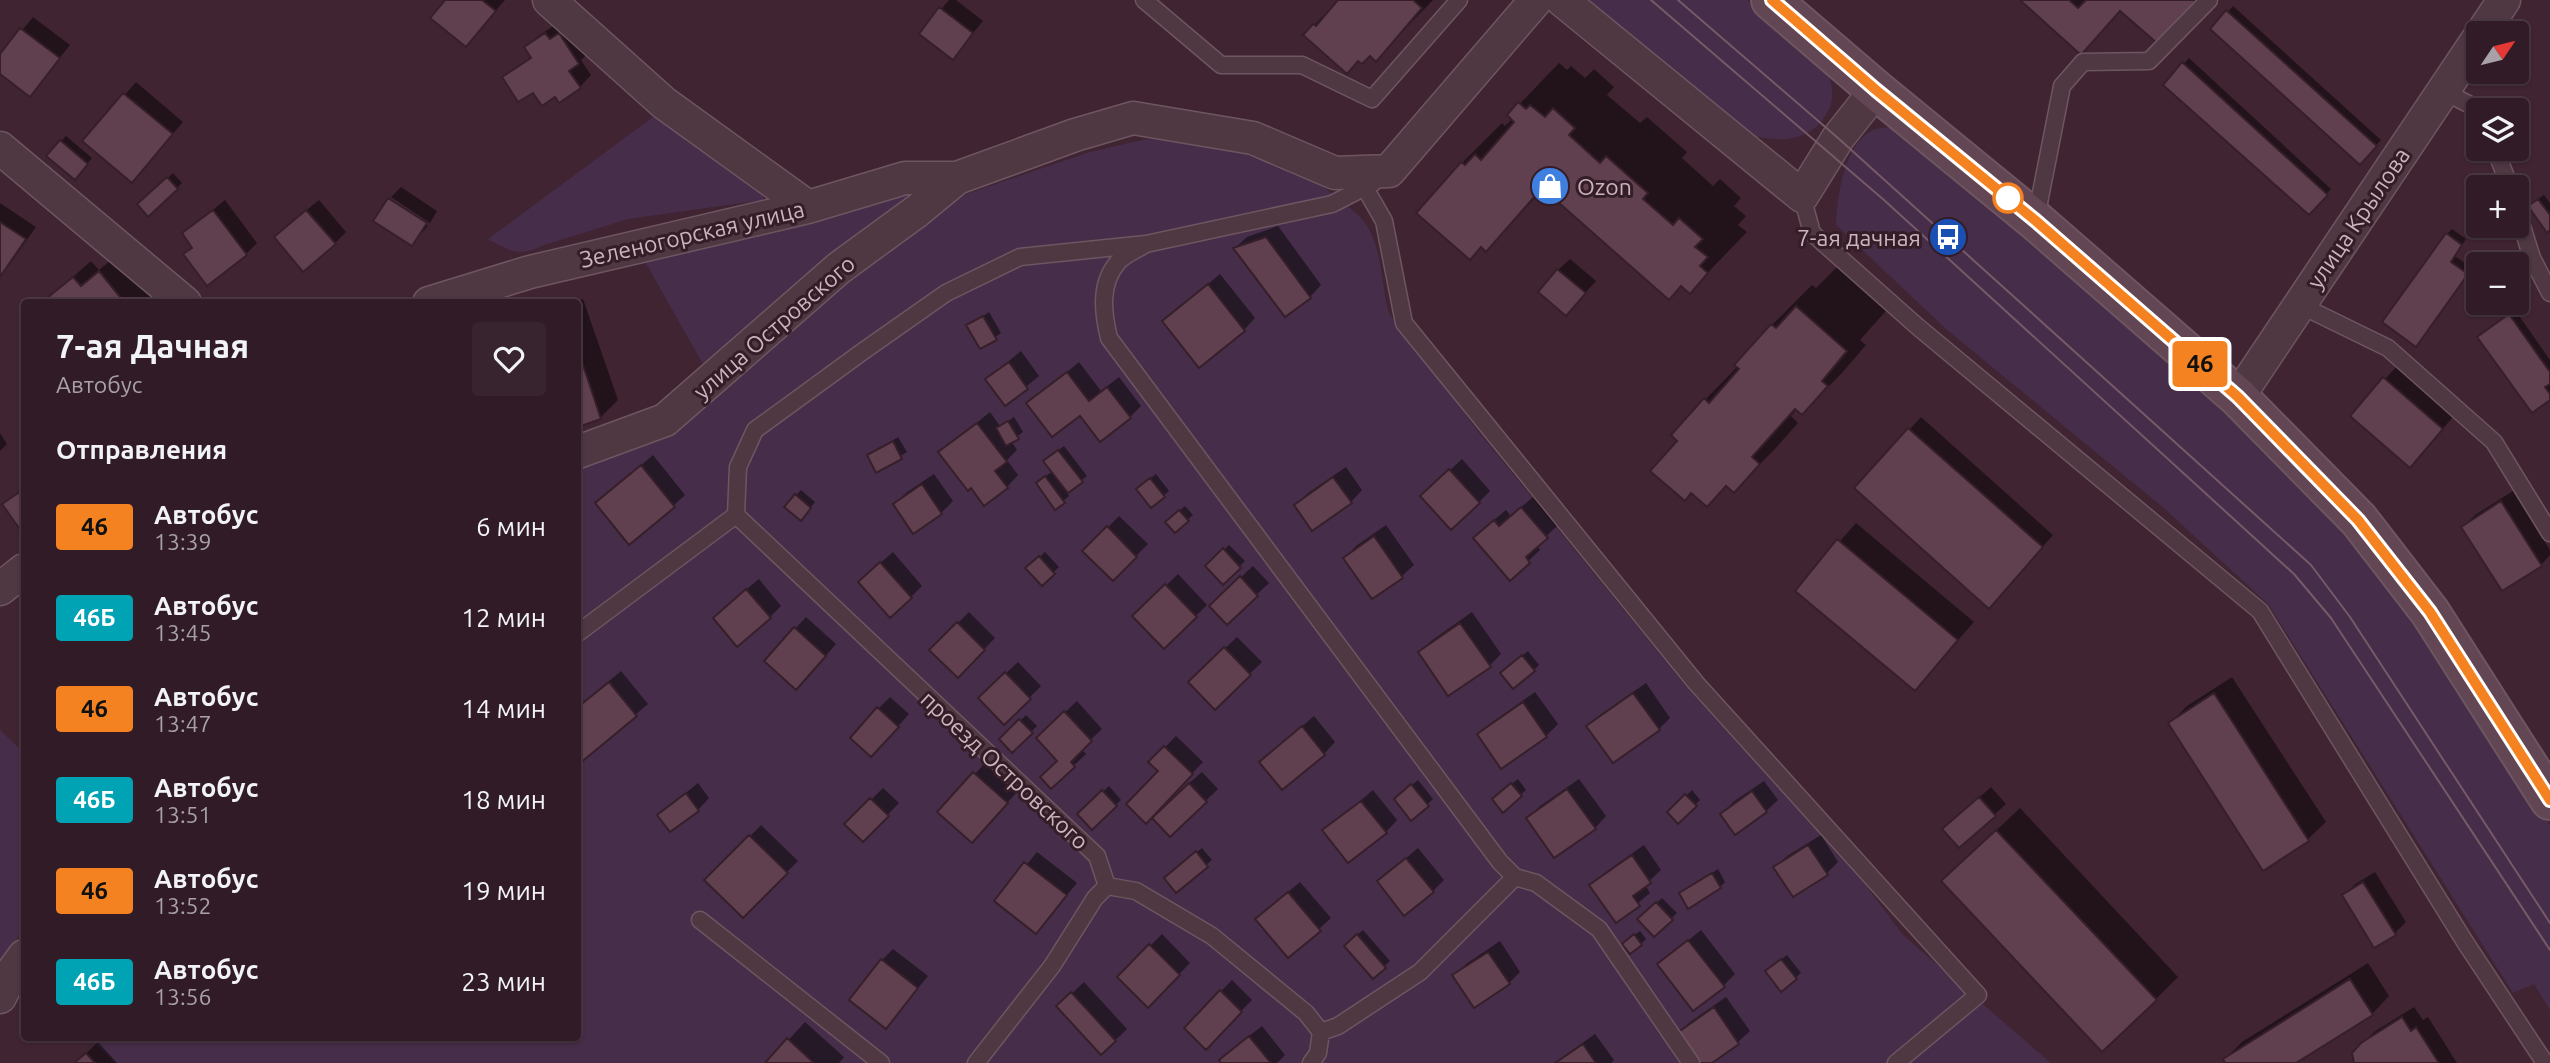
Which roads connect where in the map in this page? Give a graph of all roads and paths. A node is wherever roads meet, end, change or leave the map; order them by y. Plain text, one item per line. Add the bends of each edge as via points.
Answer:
1 (549, 0) edge
2 (1144, 0) edge
3 (1459, 0) edge
4 (1536, 0) edge
5 (1562, 0) edge
6 (1772, 0) edge
7 (2209, 0) edge
8 (2504, 0) edge
9 (2490, 21) edge
10 (2466, 57) edge
11 (1876, 90) junction
12 (2443, 92) junction
13 (2466, 103) edge
14 (0, 148) edge
15 (957, 178) junction
16 (1377, 180) junction
17 (1802, 196) junction
18 (808, 207) junction
19 (2036, 221) junction
20 (2526, 238) edge
21 (1146, 244) junction
22 (2550, 293) edge
23 (180, 299) edge
24 (442, 299) edge
25 (2300, 305) junction
26 (2238, 397) junction
27 (581, 451) edge
28 (736, 515) junction
29 (2550, 533) edge
30 (0, 560) edge
31 (21, 568) edge
32 (21, 572) edge
33 (0, 589) edge
34 (581, 631) edge
35 (2550, 800) edge
36 (1515, 877) junction
37 (1107, 886) junction
38 (701, 920) dead end
39 (21, 960) edge
40 (0, 997) edge
41 (1321, 1032) junction
42 (881, 1063) edge
43 (975, 1063) edge
44 (1311, 1063) edge
45 (1691, 1063) edge
46 (1896, 1063) edge
47 (2545, 1063) edge

1 - 18 street via 664,103
2 - 3 lane via 1221,65 1302,65 1372,99
4 - 16 street
5 - 17 street
6 - 11 street
7 - 19 lane via 2149,61 2083,62 2062,86
8 - 9 street
10 - 12 street, улица Крылова
11 - 17 street via 1838,138
11 - 19 street
12 - 13 lane
12 - 25 street, улица Крылова
14 - 23 street
15 - 16 street via 1133,118 1253,138 1335,173
15 - 18 street, Зеленогорская улица via 905,178
15 - 27 street, улица Островского via 839,268 665,420
16 - 21 lane via 1332,204
16 - 46 lane via 1404,324 1696,683 1978,995
17 - 47 lane via 1812,233 2260,611
18 - 24 street, Зеленогорская улица via 530,272
19 - 26 street
20 - 22 lane
21 - 28 lane via 1020,257 946,293 755,430 738,467
21 - 36 lane via 1118,262 1106,286 1102,312 1109,338
25 - 26 street, улица Крылова
25 - 29 lane via 2388,348 2494,442
26 - 35 street via 2358,520 2430,612
28 - 34 lane
28 - 37 lane, проезд Островского via 1097,856
30 - 31 street
32 - 33 street
36 - 41 lane via 1420,972 1338,1026
36 - 45 lane via 1536,883 1599,929
37 - 41 lane via 1136,891 1212,936 1306,1013
37 - 43 lane via 1052,966
38 - 42 lane
39 - 40 street
41 - 44 lane via 1318,1053

